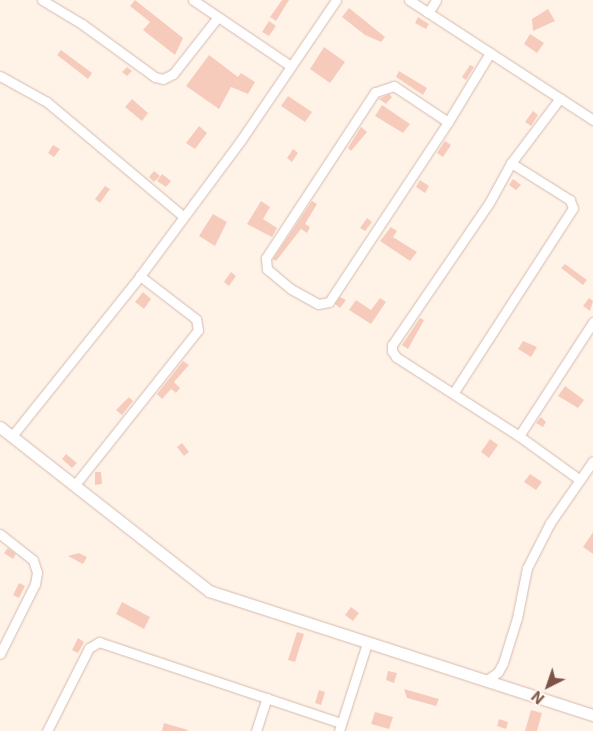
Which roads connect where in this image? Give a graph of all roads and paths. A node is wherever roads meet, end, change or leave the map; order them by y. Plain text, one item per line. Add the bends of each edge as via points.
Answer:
1 (42, 0) edge
2 (193, 0) edge
3 (336, 0) edge
4 (409, 0) edge
5 (436, 0) edge
6 (428, 13) junction
7 (217, 18) junction
8 (490, 54) junction
9 (291, 66) junction
10 (1, 79) edge
11 (560, 98) junction
12 (593, 120) edge
13 (448, 122) junction
14 (511, 163) junction
15 (183, 216) junction
16 (140, 276) junction
17 (593, 322) edge
18 (454, 392) junction
19 (0, 427) edge
20 (12, 436) junction
21 (519, 436) junction
22 (593, 461) edge
23 (580, 480) junction
24 (74, 486) junction
25 (0, 534) edge
26 (367, 643) junction
27 (0, 654) edge
28 (487, 680) junction
29 (267, 698) junction
30 (593, 715) edge
31 (340, 727) edge
32 (47, 731) edge
33 (256, 731) edge

1 - 7 street via 82,24 155,78 162,79 173,74
2 - 7 street
3 - 9 street
4 - 6 street
5 - 6 street
6 - 8 street
7 - 9 street
8 - 11 street
8 - 13 street
9 - 15 street via 241,140
10 - 15 street via 47,102
11 - 12 street
11 - 14 street
13 - 13 street via 329,302 318,304 291,289 267,269 266,258 375,92 394,86
14 - 18 street via 570,200 572,211
14 - 18 street via 489,203 392,345 396,356
15 - 16 street
16 - 20 street
16 - 24 street via 196,319 198,330
17 - 21 street
18 - 21 street
19 - 20 street
20 - 24 street
21 - 23 street
22 - 23 street
23 - 28 street via 550,523 527,568 517,618 503,663 498,672
24 - 26 street via 209,591
25 - 27 street via 33,560 37,572 35,584
26 - 28 street
26 - 31 street
28 - 30 street
29 - 31 street
29 - 32 street via 98,642 89,648
29 - 33 street

